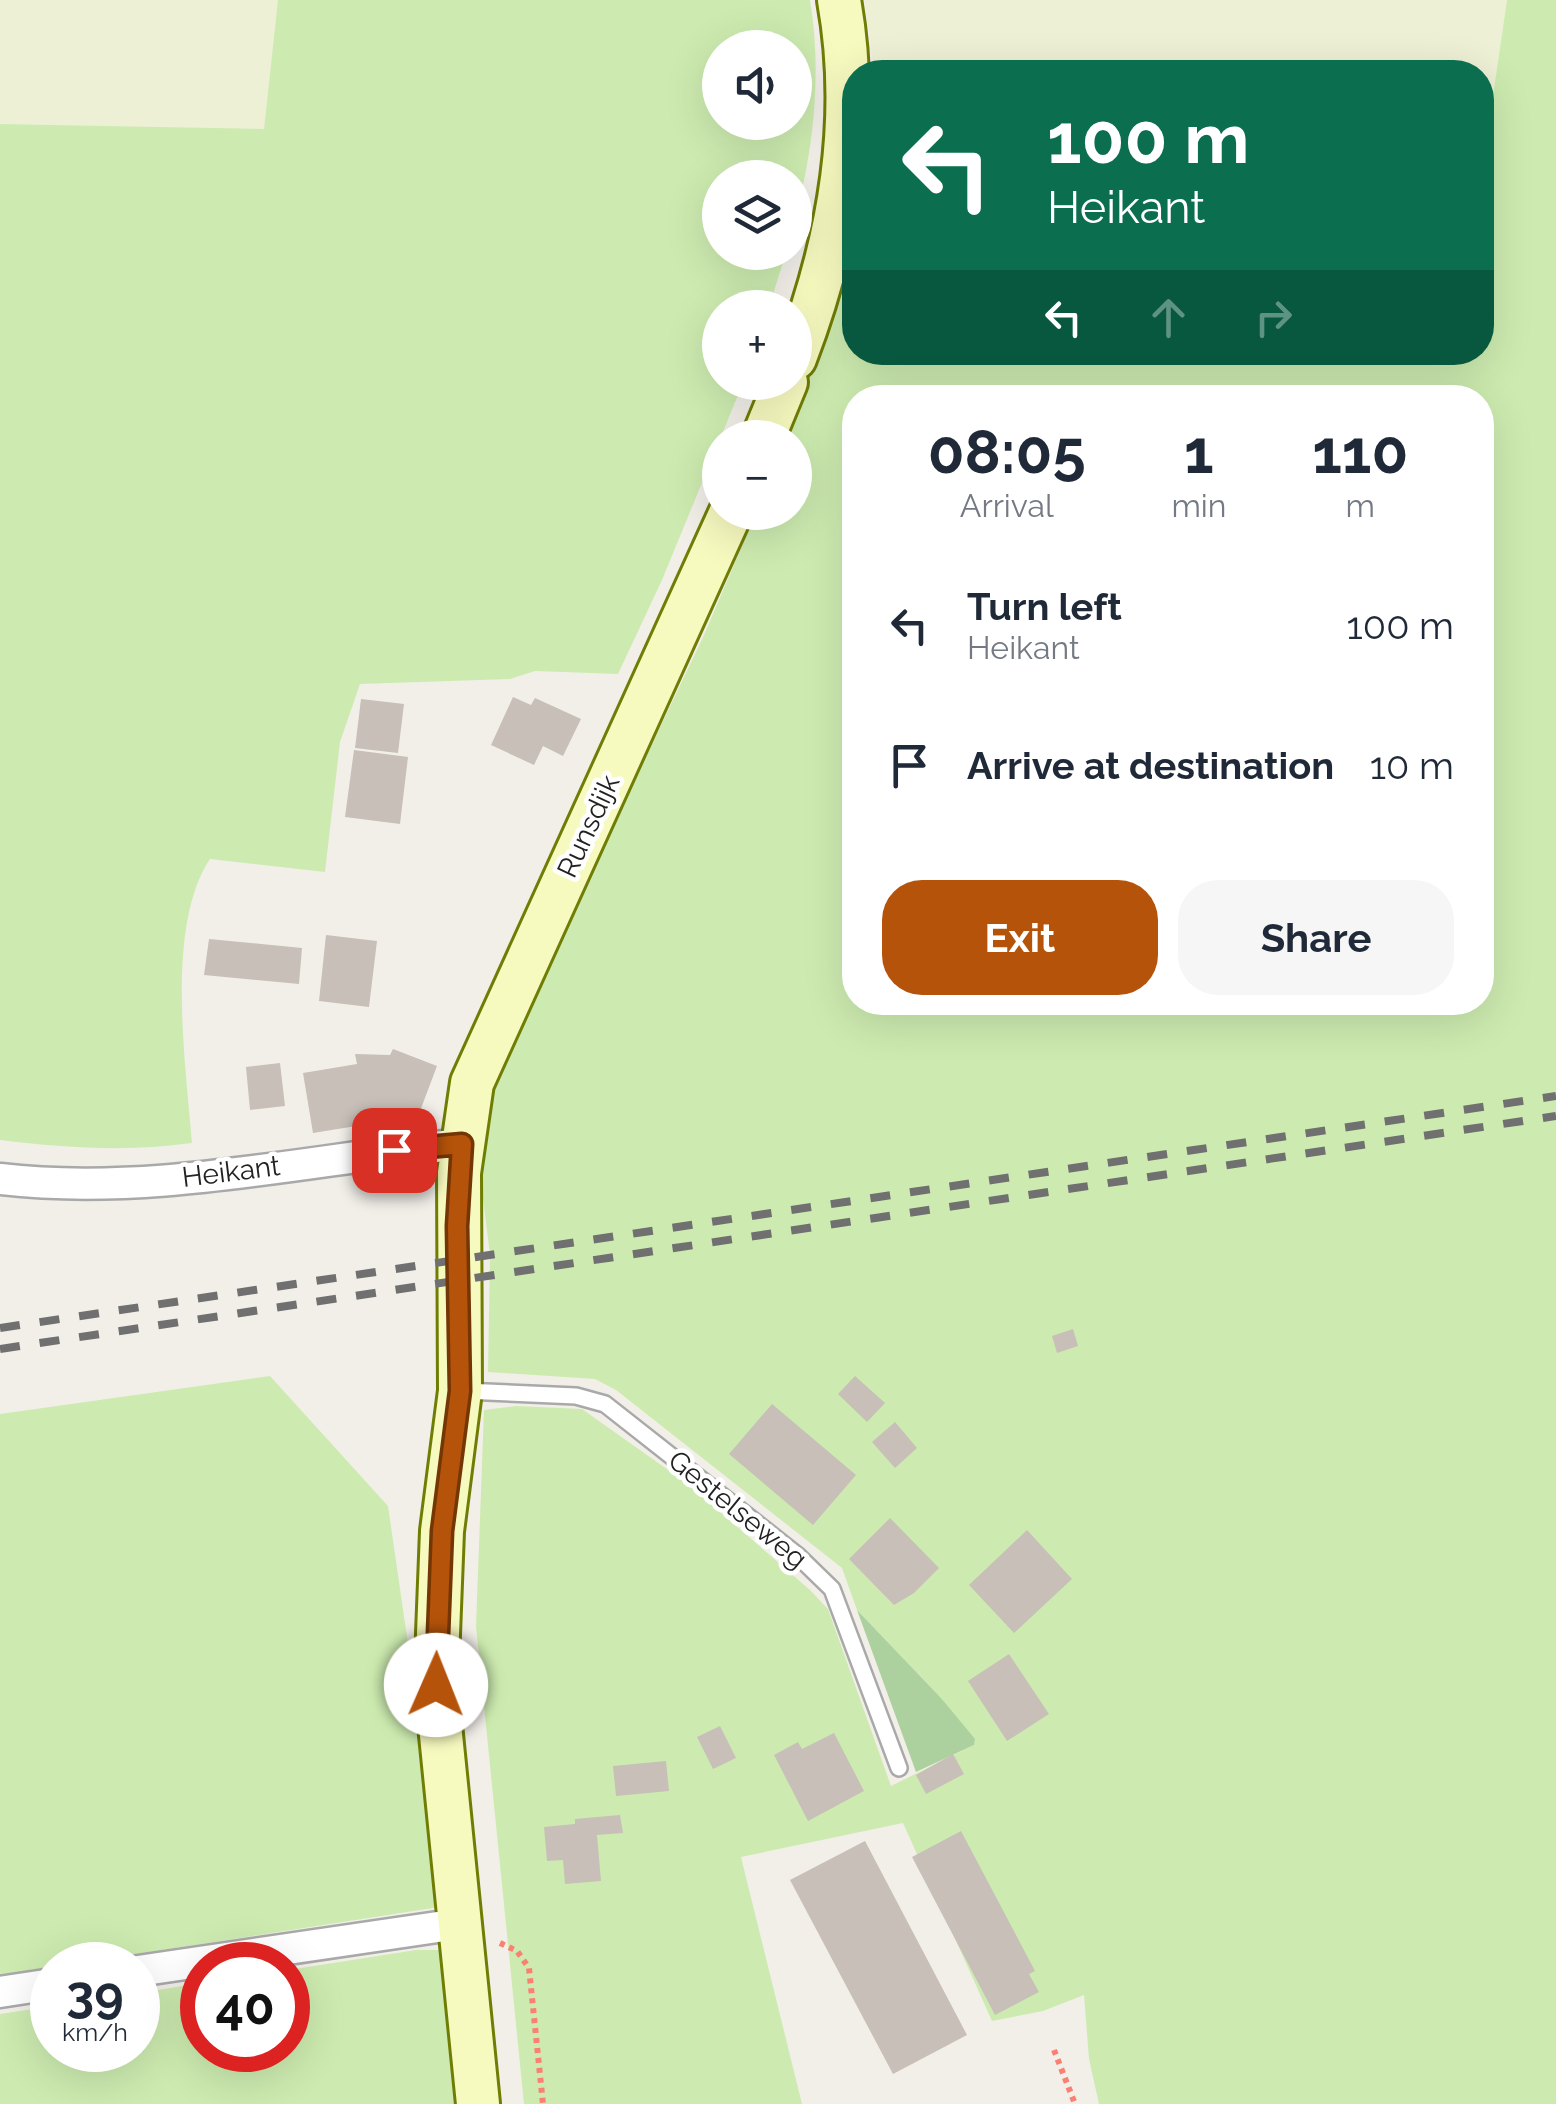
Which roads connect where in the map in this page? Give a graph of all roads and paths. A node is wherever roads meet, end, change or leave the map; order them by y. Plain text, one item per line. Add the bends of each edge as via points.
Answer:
1 (839, 0) edge
2 (845, 60) edge
3 (842, 191) edge
4 (812, 307) edge
5 (723, 530) edge
6 (462, 1144) junction
7 (0, 1179) edge
8 (460, 1391) junction
9 (899, 1768) dead end
10 (458, 1924) junction
11 (160, 1968) edge
12 (30, 1987) edge
13 (0, 1992) edge
14 (1054, 2050) dead end
15 (478, 2104) edge
16 (542, 2104) edge
17 (1076, 2104) edge

1 - 2 street
3 - 4 street
5 - 6 street, Runsdijk via 472,1083
6 - 7 street, Heikant via 113,1184
6 - 8 street
8 - 9 lane, Gestelseweg via 576,1396 606,1404 798,1555 832,1589
8 - 10 street via 442,1531 436,1685
10 - 11 street
10 - 15 street
10 - 16 path via 517,1951 529,1968
12 - 13 street
14 - 17 path

